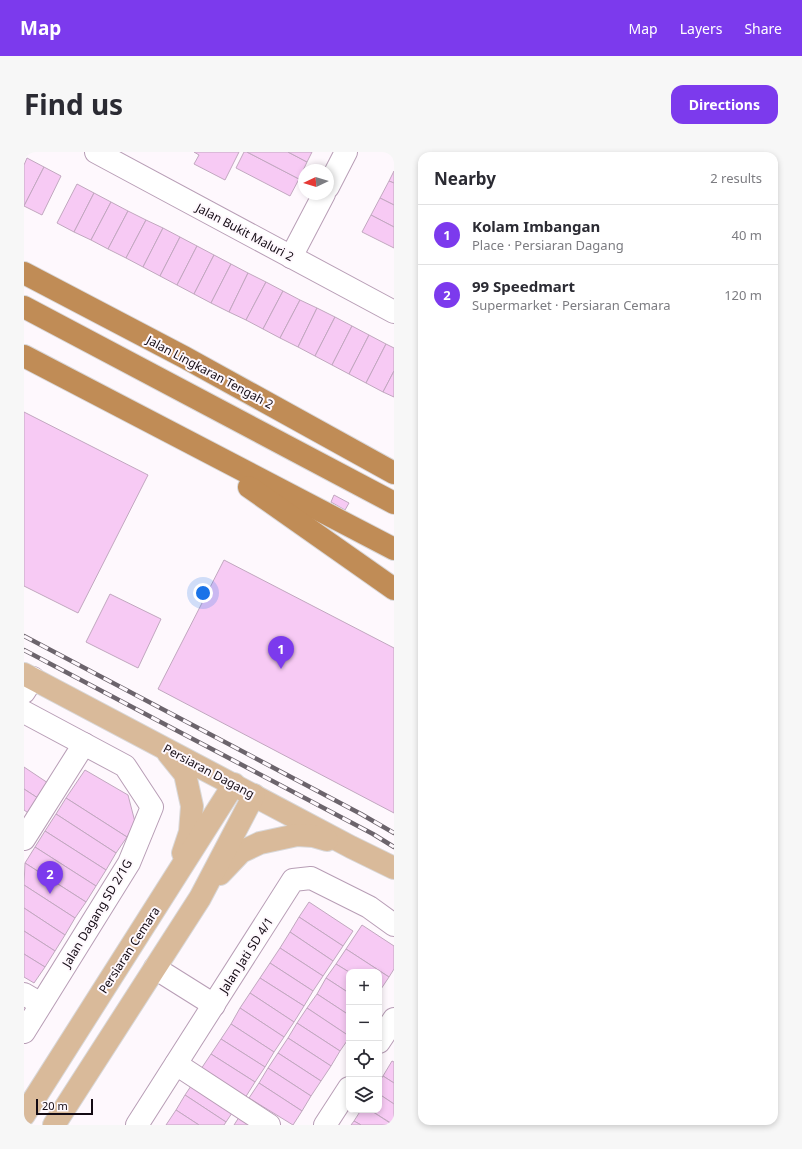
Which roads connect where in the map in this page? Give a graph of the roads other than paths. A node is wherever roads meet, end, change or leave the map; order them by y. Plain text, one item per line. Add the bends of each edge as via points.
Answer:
1 (96, 152) edge
2 (346, 152) edge
3 (118, 157) edge
4 (334, 175) edge
5 (321, 200) edge
6 (291, 257) junction
7 (24, 274) edge
8 (24, 307) edge
9 (394, 312) edge
10 (24, 356) edge
11 (174, 435) junction
12 (394, 473) edge
13 (394, 503) edge
14 (394, 550) edge
15 (394, 589) edge
16 (27, 681) edge
17 (24, 712) edge
18 (84, 744) junction
19 (163, 747) junction
20 (234, 784) junction
21 (254, 795) junction
22 (24, 839) edge
23 (351, 847) junction
24 (394, 868) edge
25 (175, 878) junction
26 (200, 898) junction
27 (394, 925) edge
28 (155, 968) junction
29 (32, 999) edge
30 (214, 1005) junction
31 (394, 1019) edge
32 (24, 1032) edge
33 (380, 1041) edge
34 (176, 1064) junction
35 (346, 1093) edge
36 (24, 1115) edge
37 (54, 1125) edge
38 (137, 1125) edge
39 (269, 1125) edge
40 (326, 1125) edge

1 - 3 street, Jalan Bukit Maluri 2
2 - 4 street
3 - 6 street, Jalan Bukit Maluri 2
5 - 6 street
6 - 9 street, Jalan Bukit Maluri 2
7 - 12 highway, Jalan Lingkaran Tengah 2 via 184,357
8 - 13 highway
10 - 11 highway
11 - 14 highway
11 - 15 highway
16 - 19 main road, Persiaran Dagang
17 - 18 street, Jalan Dagang SD 2/1G
18 - 22 street
18 - 29 street, Jalan Dagang SD 2/1G via 125,766 152,807 128,863
19 - 20 main road, Persiaran Dagang
19 - 25 main road via 185,774 192,806 190,832
20 - 21 main road, Persiaran Dagang
20 - 25 main road, Persiaran Cemara
21 - 23 main road, Persiaran Dagang
21 - 26 main road
23 - 24 main road, Persiaran Dagang
23 - 26 main road via 313,836 297,835 260,843 241,852
25 - 36 main road, Persiaran Cemara
26 - 28 main road
27 - 30 street, Jalan Jati SD 4/1 via 369,907 311,878 293,880
28 - 30 street
28 - 37 main road
29 - 32 street, Jalan Dagang SD 2/1G
30 - 34 street, Jalan Jati SD 4/1
31 - 33 street
34 - 38 street, Jalan Jati SD 4/1
34 - 39 street
35 - 40 street

